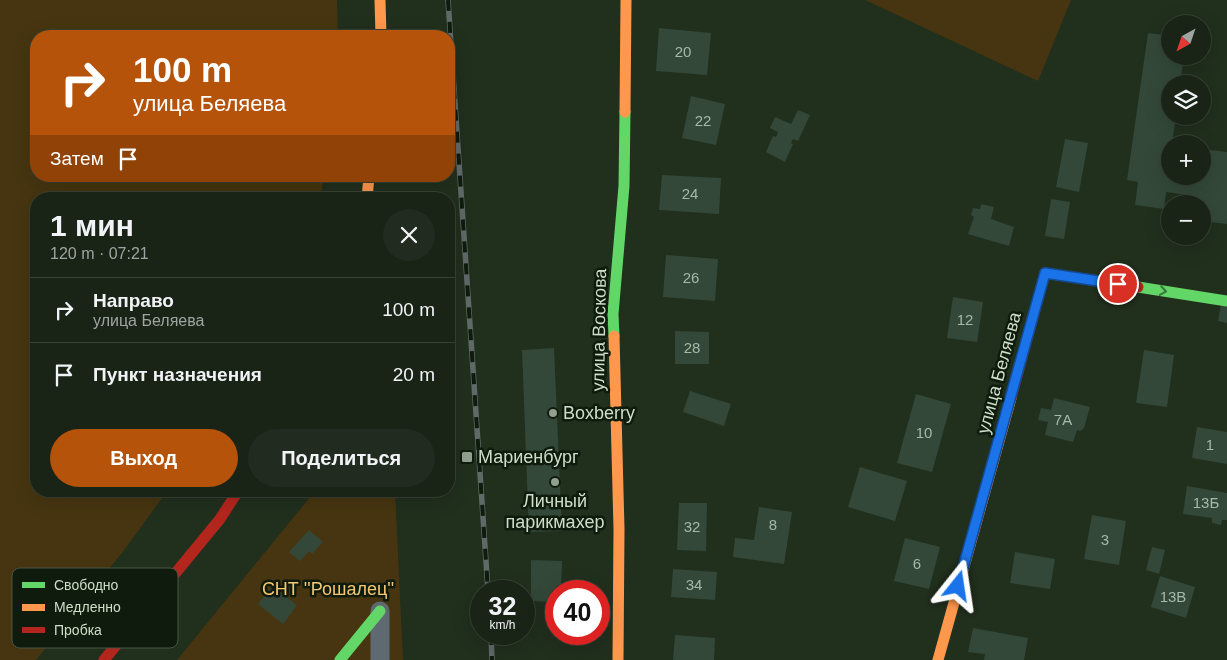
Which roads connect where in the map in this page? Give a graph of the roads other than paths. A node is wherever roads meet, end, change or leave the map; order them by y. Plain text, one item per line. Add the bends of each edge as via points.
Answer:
1 (380, 0) edge
2 (626, 0) edge
3 (380, 30) edge
4 (1227, 300) edge
5 (234, 497) edge
6 (178, 569) edge
7 (380, 611) joint
8 (114, 648) edge
9 (104, 660) edge
10 (340, 660) edge
11 (380, 660) edge
12 (618, 660) edge
13 (938, 660) edge

1 - 3 street
2 - 12 street, улица Воскова via 624,186 613,314 619,529
13 -> 4 street, улица Беляева via 1045,273
5 - 6 street
7 - 10 street
7 - 11 street
8 - 9 street

